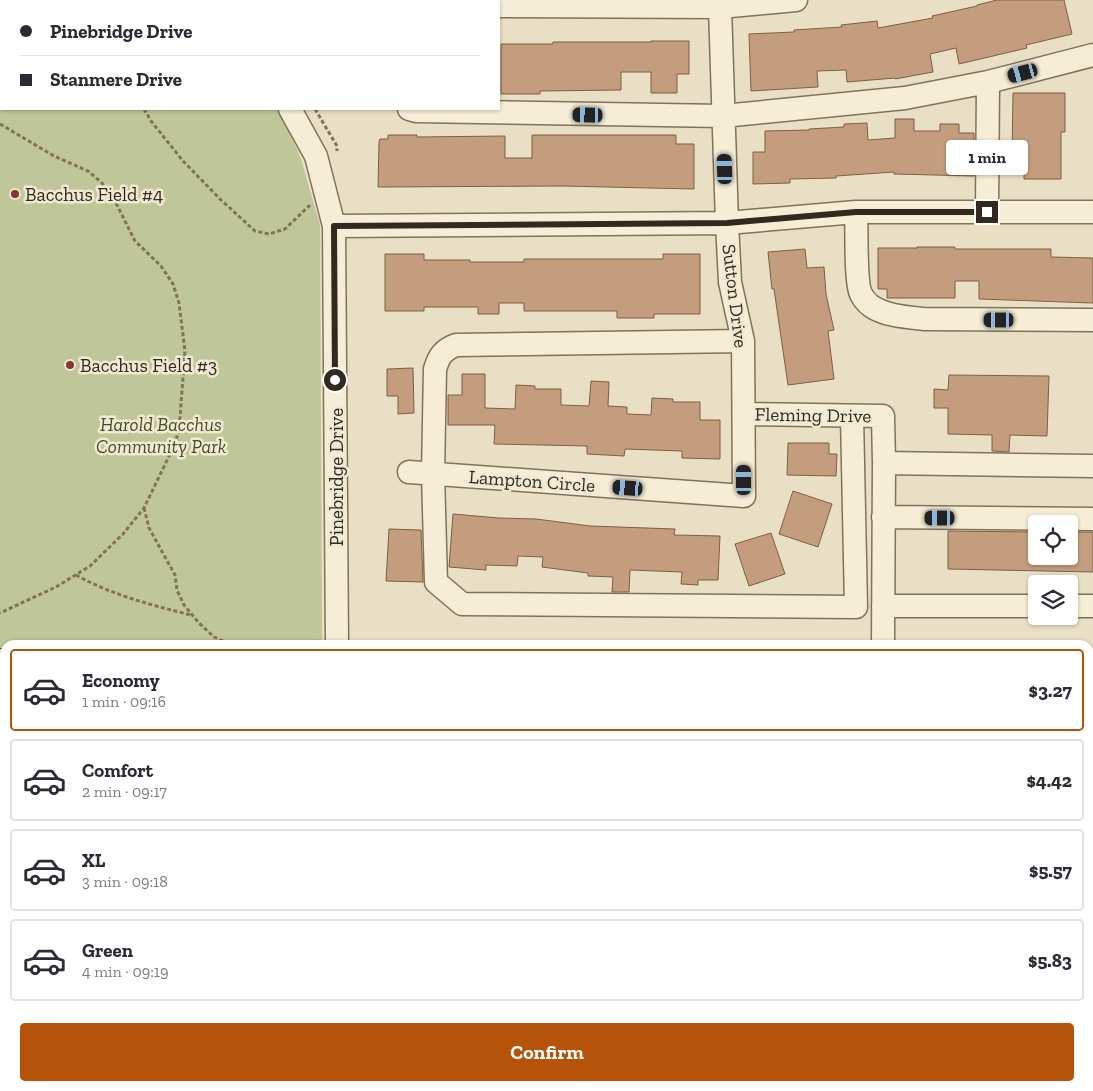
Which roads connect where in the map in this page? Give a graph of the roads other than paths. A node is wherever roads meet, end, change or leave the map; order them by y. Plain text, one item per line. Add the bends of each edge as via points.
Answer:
1 (796, 0) edge
2 (500, 6) edge
3 (720, 7) junction
4 (1093, 54) edge
5 (988, 82) junction
6 (291, 110) edge
7 (413, 110) edge
8 (723, 116) junction
9 (856, 212) junction
10 (987, 212) junction
11 (1093, 212) edge
12 (727, 223) junction
13 (334, 226) junction
14 (1093, 320) edge
15 (743, 341) junction
16 (744, 414) junction
17 (852, 416) junction
18 (884, 463) junction
19 (1093, 466) edge
20 (409, 472) dead end
21 (433, 474) junction
22 (744, 496) joint
23 (883, 517) junction
24 (1093, 519) edge
25 (883, 606) junction
26 (1028, 606) edge
27 (1078, 606) edge
28 (1093, 606) edge
29 (337, 640) edge
30 (883, 640) edge

1 - 3 street
2 - 3 street
3 - 8 street, Sutton Drive
4 - 5 street
5 - 8 street via 905,98
5 - 10 street
6 - 13 street, Pinebridge Drive via 316,156
7 - 8 street
8 - 12 street, Sutton Drive
9 - 10 street
9 - 12 street
9 - 14 street via 860,293 870,305 882,311 924,319
10 - 11 street
12 - 13 street
12 - 15 street, Sutton Drive via 730,282
13 - 29 street, Pinebridge Drive
15 - 16 street, Sutton Drive
15 - 21 street via 456,345 445,349 434,369
16 - 17 street, Fleming Drive
16 - 22 street, Sutton Drive
17 - 18 street, Fleming Drive via 883,416
17 - 21 street via 856,607 462,604 436,582
18 - 19 street
18 - 23 street
20 - 21 street, Lampton Circle
21 - 22 street, Lampton Circle
23 - 24 street
23 - 25 street
25 - 26 street
25 - 30 street
27 - 28 street

